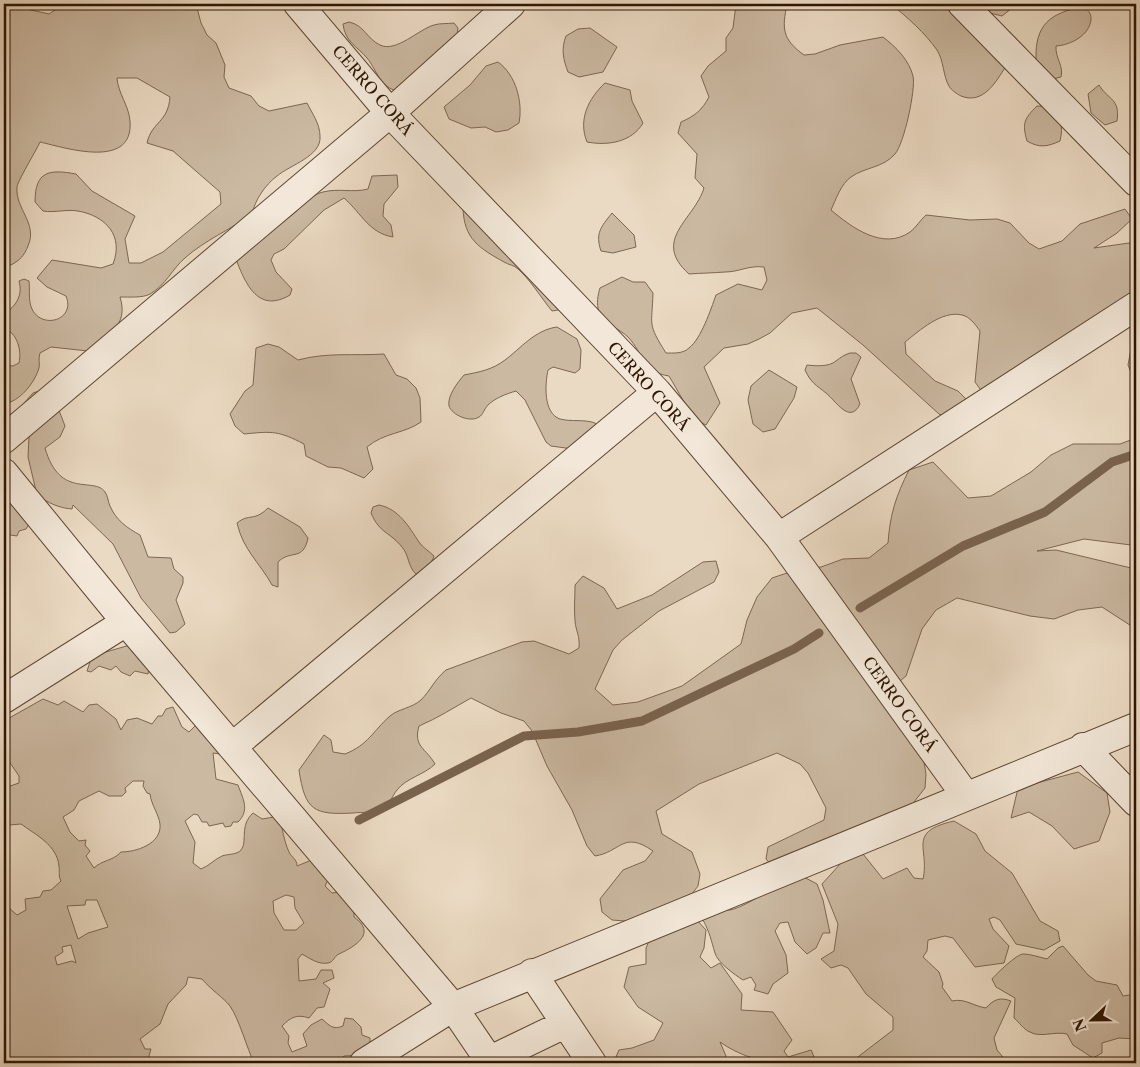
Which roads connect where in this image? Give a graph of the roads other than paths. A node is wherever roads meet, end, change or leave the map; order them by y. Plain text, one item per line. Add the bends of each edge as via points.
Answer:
1 (298, 4) edge
2 (511, 4) edge
3 (962, 4) edge
4 (390, 113) junction
5 (1136, 182) edge
6 (1136, 306) edge
7 (657, 392) junction
8 (4, 439) edge
9 (4, 473) edge
10 (779, 537) junction
11 (126, 622) junction
12 (4, 699) edge
13 (1136, 726) edge
14 (232, 747) junction
15 (1083, 747) junction
16 (966, 796) junction
17 (1136, 802) edge
18 (532, 973) junction
19 (453, 1007) junction
20 (566, 1024) junction
21 (488, 1062) edge
22 (364, 1063) edge
23 (592, 1063) edge

1 - 4 street, CERRO CORÁ
2 - 4 street
3 - 5 street
4 - 7 street, CERRO CORÁ
4 - 8 street
6 - 10 street
7 - 10 street, CERRO CORÁ
7 - 14 street
9 - 11 street
10 - 16 street, CERRO CORÁ
11 - 12 street
11 - 14 street
13 - 15 street
14 - 19 street
15 - 16 street
15 - 17 street
16 - 18 street
18 - 19 street
18 - 20 street
19 - 21 street
19 - 22 street
20 - 21 street
20 - 23 street

